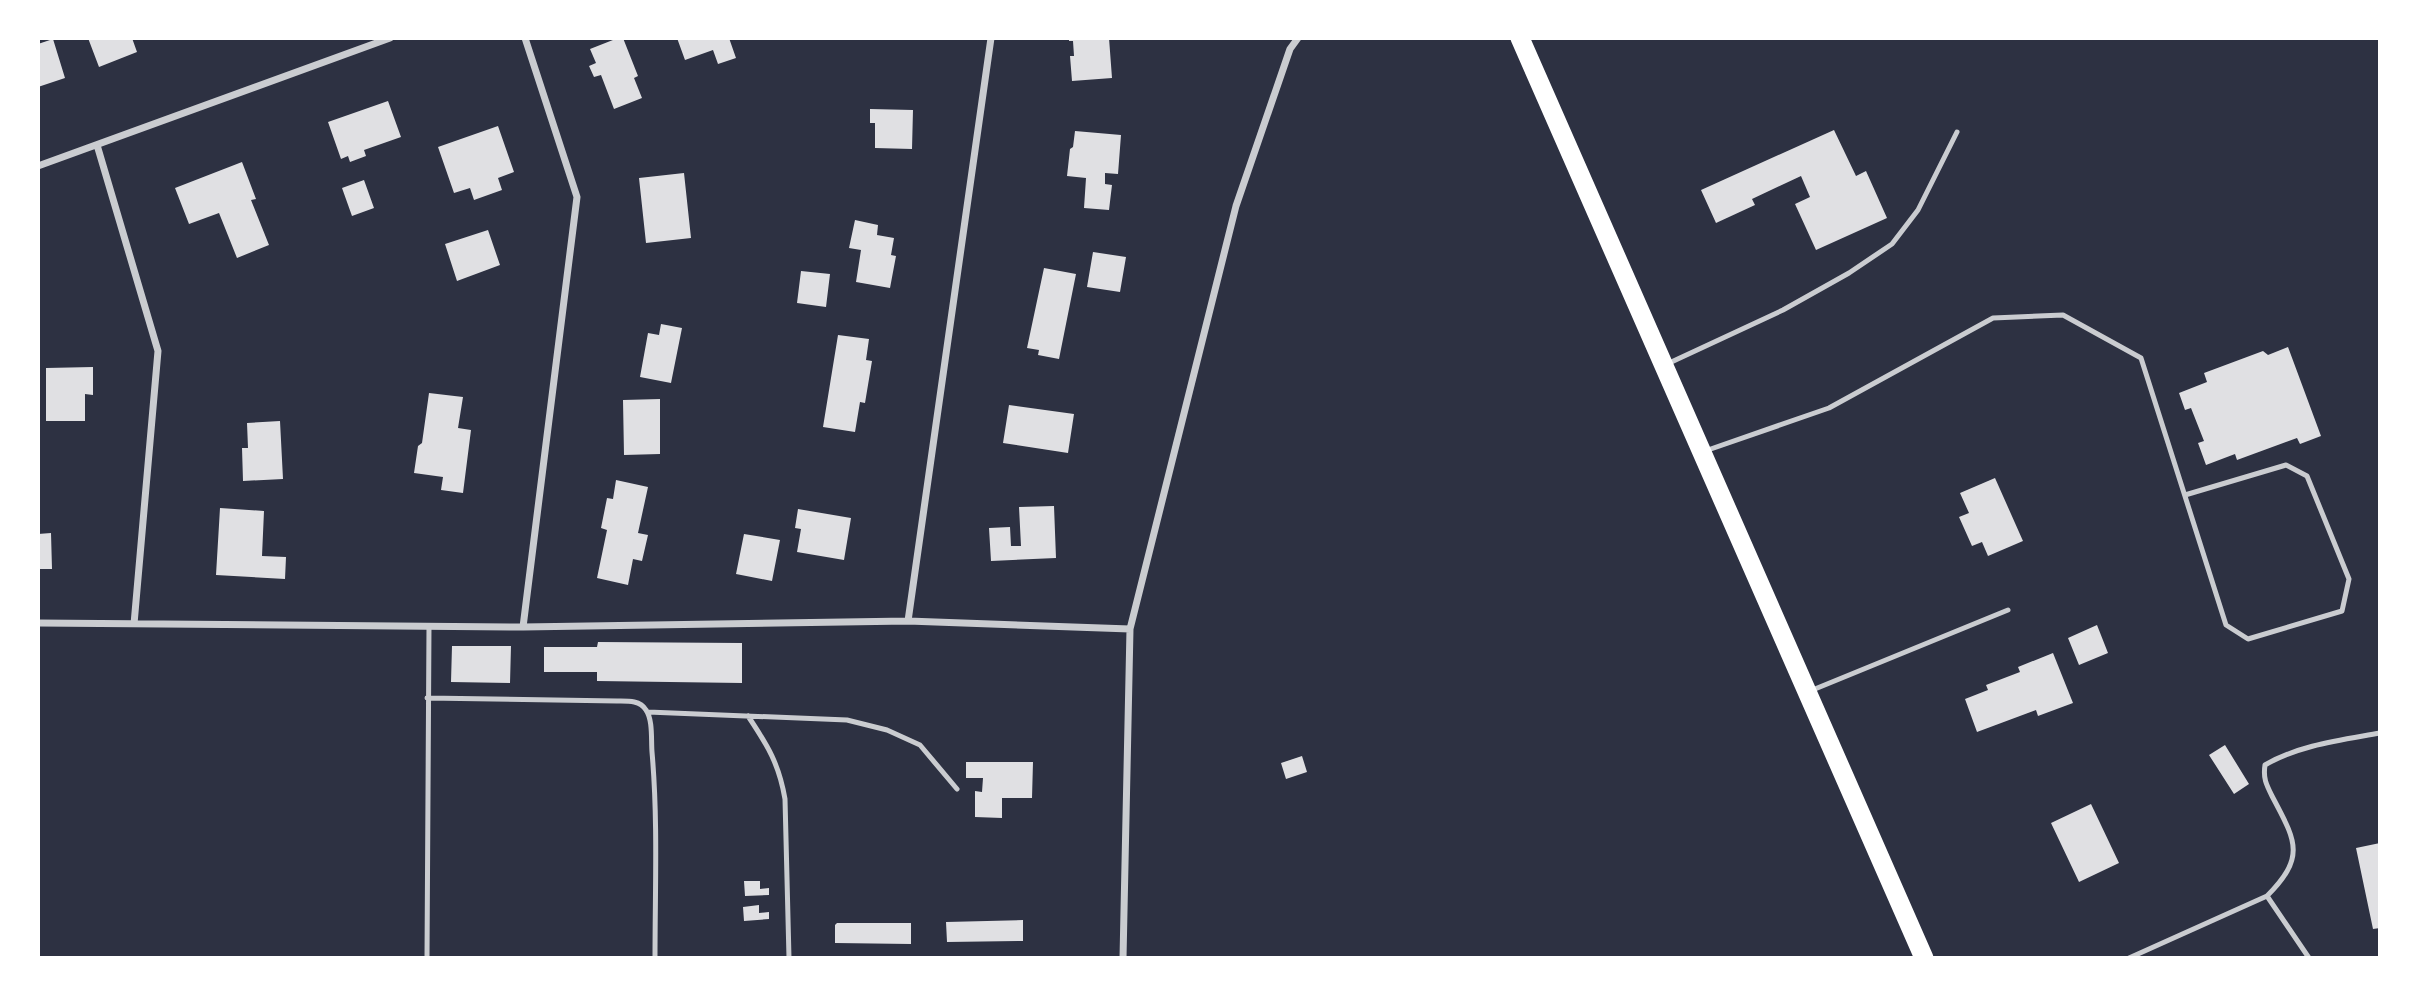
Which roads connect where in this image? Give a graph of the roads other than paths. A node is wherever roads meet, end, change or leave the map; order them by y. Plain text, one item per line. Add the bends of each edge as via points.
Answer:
1 (390, 38) edge
2 (525, 38) edge
3 (991, 38) edge
4 (1298, 38) edge
5 (1520, 38) edge
6 (1957, 132) dead end
7 (97, 145) junction
8 (38, 166) edge
9 (1664, 365) junction
10 (1702, 452) junction
11 (2185, 495) junction
12 (2008, 610) dead end
13 (908, 621) junction
14 (38, 623) edge
15 (134, 624) junction
16 (429, 626) junction
17 (523, 626) junction
18 (1130, 629) junction
19 (1808, 692) junction
20 (427, 698) junction
21 (648, 712) junction
22 (748, 716) junction
23 (2379, 733) edge
24 (957, 789) dead end
25 (2267, 896) junction
26 (428, 957) edge
27 (655, 957) edge
28 (789, 957) edge
29 (1123, 957) edge
30 (1924, 957) edge
31 (2129, 957) edge
32 (2309, 957) edge

1 - 7 street
2 - 17 street via 577,197
3 - 13 street
4 - 18 street via 1290,49 1236,206
5 - 9 highway
6 - 9 lane via 1918,209 1892,244 1783,310
7 - 8 street
7 - 15 street via 158,351
9 - 10 highway
10 - 11 lane via 1829,408 1993,318 2063,315 2141,358
10 - 19 highway
11 - 11 lane via 2226,625 2248,639 2342,611 2349,579 2307,476 2286,466
12 - 19 lane
13 - 17 street
13 - 18 street
14 - 15 street
15 - 16 street
16 - 17 street
16 - 20 lane
18 - 29 street
19 - 30 highway
20 - 21 lane via 634,702
20 - 26 lane
21 - 22 lane
21 - 27 lane via 656,790
22 - 24 lane via 848,720 887,730 919,745
22 - 28 lane via 773,755 785,799
23 - 25 lane via 2291,753 2265,765 2263,778 2293,837 2292,864
25 - 31 lane
25 - 32 lane

